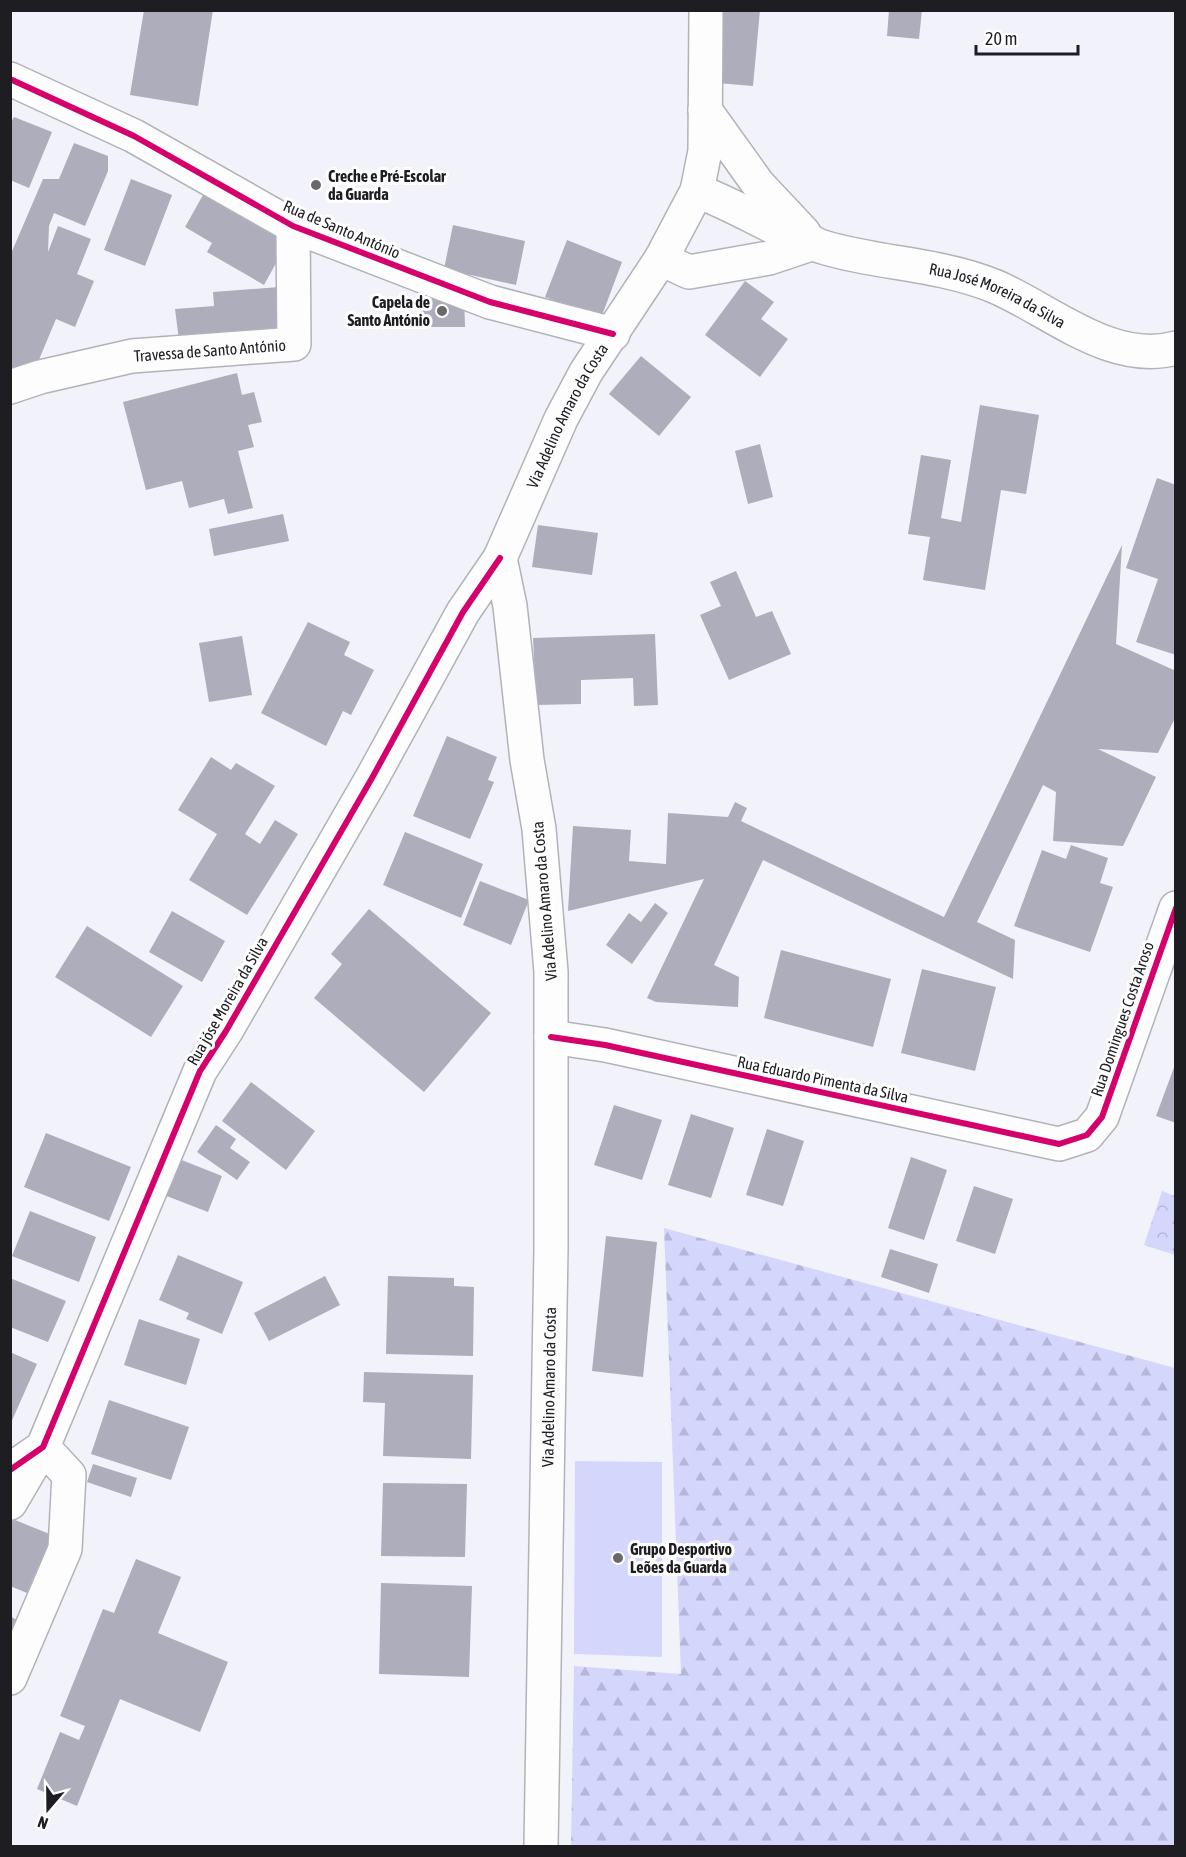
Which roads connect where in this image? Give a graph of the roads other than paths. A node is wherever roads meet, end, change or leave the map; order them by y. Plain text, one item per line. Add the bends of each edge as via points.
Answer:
1 (706, 10) edge
2 (10, 79) edge
3 (705, 110) junction
4 (697, 190) junction
5 (293, 226) junction
6 (814, 243) junction
7 (661, 259) junction
8 (612, 334) junction
9 (1176, 348) edge
10 (10, 387) edge
11 (500, 558) junction
12 (1176, 908) edge
13 (551, 1037) junction
14 (1087, 1135) joint
15 (43, 1447) junction
16 (10, 1470) edge
17 (10, 1503) edge
18 (10, 1678) edge
19 (541, 1846) edge

1 - 3 street, Via Adelino Amaro da Costa
2 - 5 street, Rua de Santo António via 134,135
3 - 4 street, Via Adelino Amaro da Costa via 705,151
3 - 6 street via 758,184
4 - 6 street, Rua José Moreira da Silva
4 - 7 street, Via Adelino Amaro da Costa
5 - 8 street, Rua de Santo António via 490,302
5 - 10 street, Travessa de Santo António via 294,344 132,356
6 - 7 street via 769,258 689,273
6 - 9 street, Rua José Moreira da Silva via 935,267 994,286 1109,344 1138,350
7 - 8 street, Via Adelino Amaro da Costa
8 - 11 street, Via Adelino Amaro da Costa via 561,419
11 - 13 street, Via Adelino Amaro da Costa via 510,606 546,885
11 - 15 street, Rua jóse Moreira da Silva via 463,612 372,777 200,1071
12 - 14 street, Rua Domingues Costa Aroso via 1102,1117
13 - 14 street, Rua Eduardo Pimenta da Silva via 605,1045 1059,1144
13 - 19 street, Via Adelino Amaro da Costa
15 - 16 street
15 - 17 street, Rua jóse Moreira da Silva
15 - 18 street via 69,1475 65,1549

